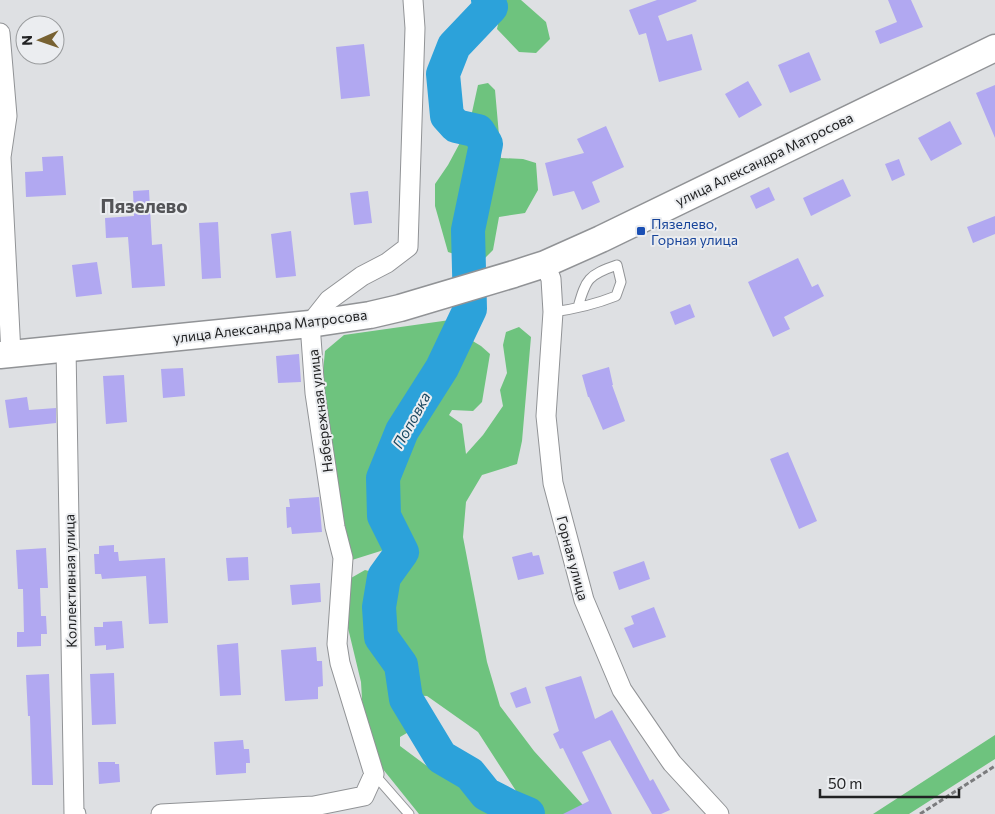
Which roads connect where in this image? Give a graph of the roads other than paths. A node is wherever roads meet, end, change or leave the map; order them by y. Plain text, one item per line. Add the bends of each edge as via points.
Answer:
1 (413, 0) edge
2 (0, 33) edge
3 (995, 48) edge
4 (545, 264) junction
5 (578, 308) junction
6 (553, 312) junction
7 (310, 324) junction
8 (66, 348) junction
9 (5, 355) edge
10 (374, 774) junction
11 (75, 814) edge
12 (161, 814) edge
13 (409, 814) edge
14 (719, 814) edge

1 - 7 street via 415,28 408,247 329,300
2 - 9 street via 7,116 1,157
3 - 4 main road, улица Александра Матросова
4 - 6 street, Горная улица
4 - 7 main road, улица Александра Матросова via 400,308
5 - 5 lane via 616,296 621,282 617,265 596,272 584,286
5 - 6 lane
6 - 14 street, Горная улица via 546,416 553,483 584,600 622,690 672,763
7 - 8 main road, улица Александра Матросова
7 - 10 street, Набережная улица via 315,393 335,527 343,558 337,644
8 - 9 main road, улица Александра Матросова
8 - 11 street, Коллективная улица
10 - 12 street via 364,796 314,806
10 - 13 lane

